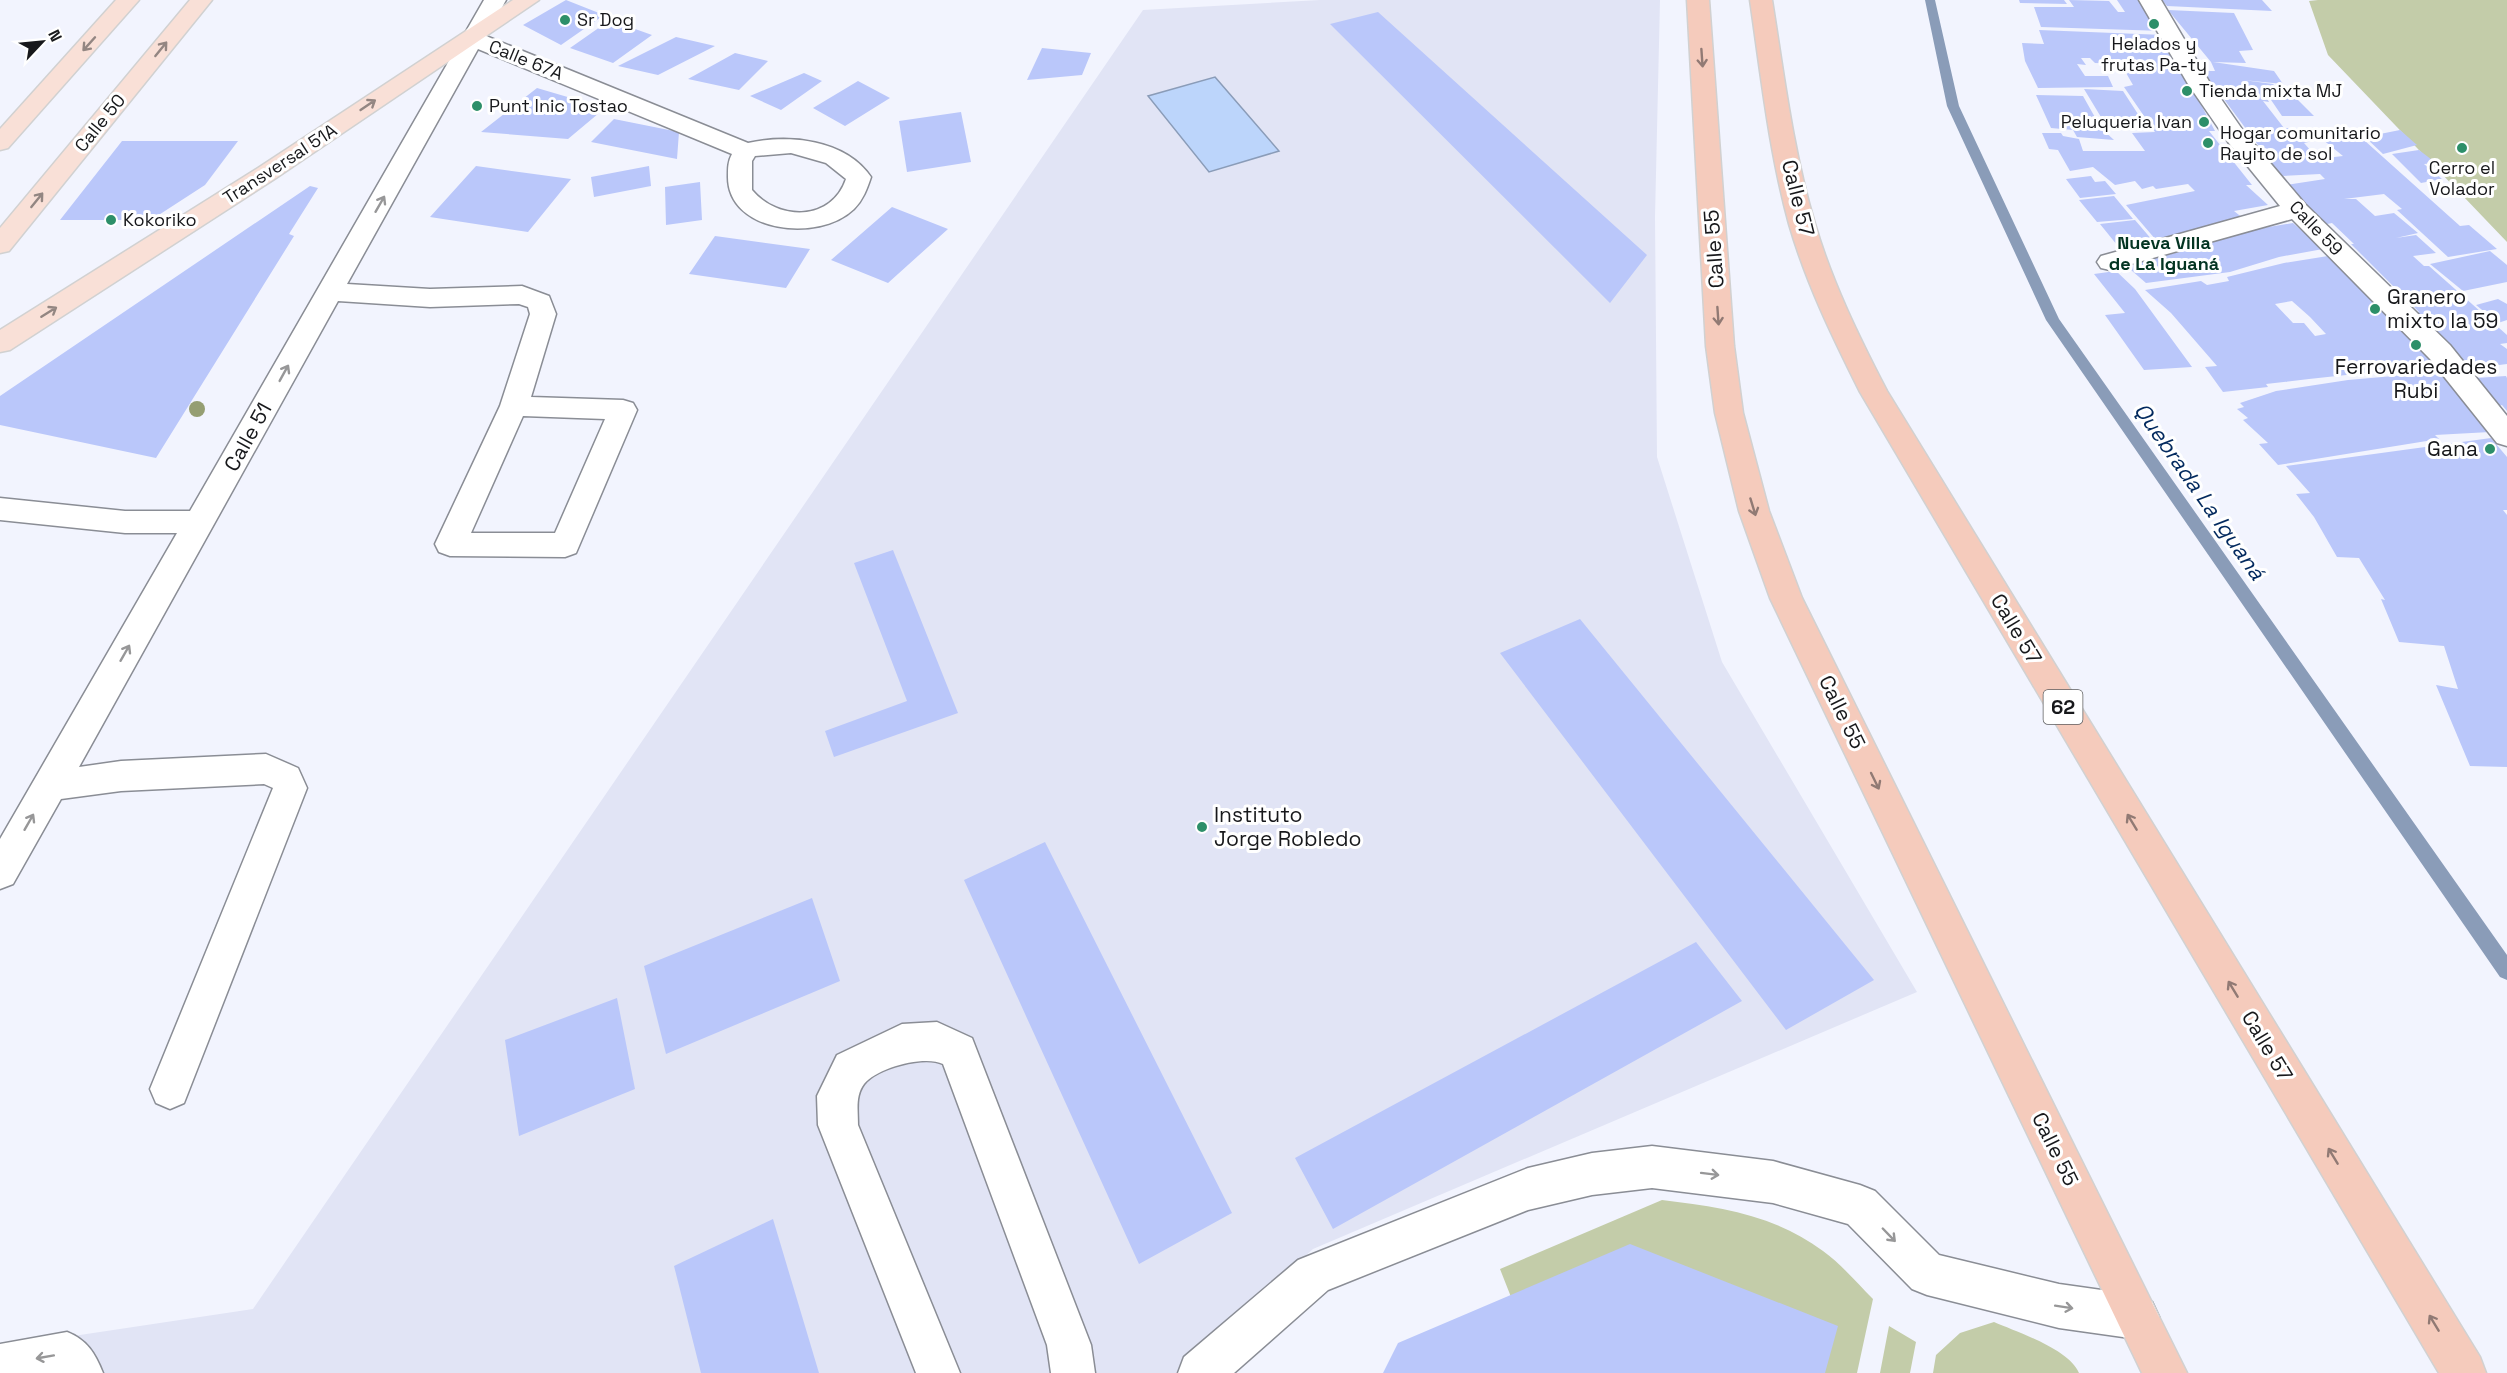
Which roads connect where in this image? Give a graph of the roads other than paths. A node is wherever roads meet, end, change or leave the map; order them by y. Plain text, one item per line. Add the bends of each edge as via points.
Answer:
1 (128, 0) edge
2 (201, 0) edge
3 (495, 0) edge
4 (528, 0) edge
5 (1698, 0) edge
6 (1761, 0) edge
7 (2150, 0) edge
8 (473, 39) junction
9 (0, 143) edge
10 (746, 152) junction
11 (2296, 209) junction
12 (0, 245) edge
13 (2110, 262) dead end
14 (329, 292) junction
15 (0, 343) edge
16 (514, 406) junction
17 (2507, 436) edge
18 (0, 509) edge
19 (200, 522) junction
20 (50, 785) junction
21 (0, 873) edge
22 (170, 1089) dead end
23 (2137, 1317) junction
24 (0, 1366) edge
25 (81, 1373) edge
26 (939, 1373) edge
27 (1073, 1373) edge
28 (1200, 1373) edge
29 (2165, 1373) edge
30 (2464, 1373) edge

1 -> 9 main road
12 -> 2 main road, Calle 50
3 - 8 street, Calle 51
4 - 8 main road, Transversal 51A
5 -> 23 highway, Calle 55 via 1727,402 1740,465 1768,554
30 -> 6 highway, Calle 57 / 62 via 1874,392 1850,346 1802,225
7 - 11 street, Calle 59 via 2199,84 2236,137
8 - 10 street, Calle 67A
14 -> 8 street, Calle 51
15 -> 8 main road, Transversal 51A
10 - 10 street via 740,161 740,191 757,209 771,216 813,221 844,205 857,190 859,177 847,164 822,152 778,145
11 - 13 street
11 - 17 street, Calle 59 via 2440,352
14 - 16 street via 430,298 522,295 540,302 543,314
19 -> 14 street, Calle 51
16 - 16 street via 455,533 450,544 565,546 623,410
18 - 19 street via 125,522
20 -> 19 street, Calle 51
21 -> 20 street, Calle 51
20 - 22 street via 121,776 266,769 286,778 290,788
28 -> 23 street via 1313,1275 1528,1189 1592,1174 1652,1167 1773,1182 1860,1206 1927,1274 2059,1306
23 - 29 highway, Calle 55
25 -> 24 street via 67,1354
26 - 27 street via 838,1125 837,1096 851,1069 902,1043 937,1041 958,1051 1069,1345

